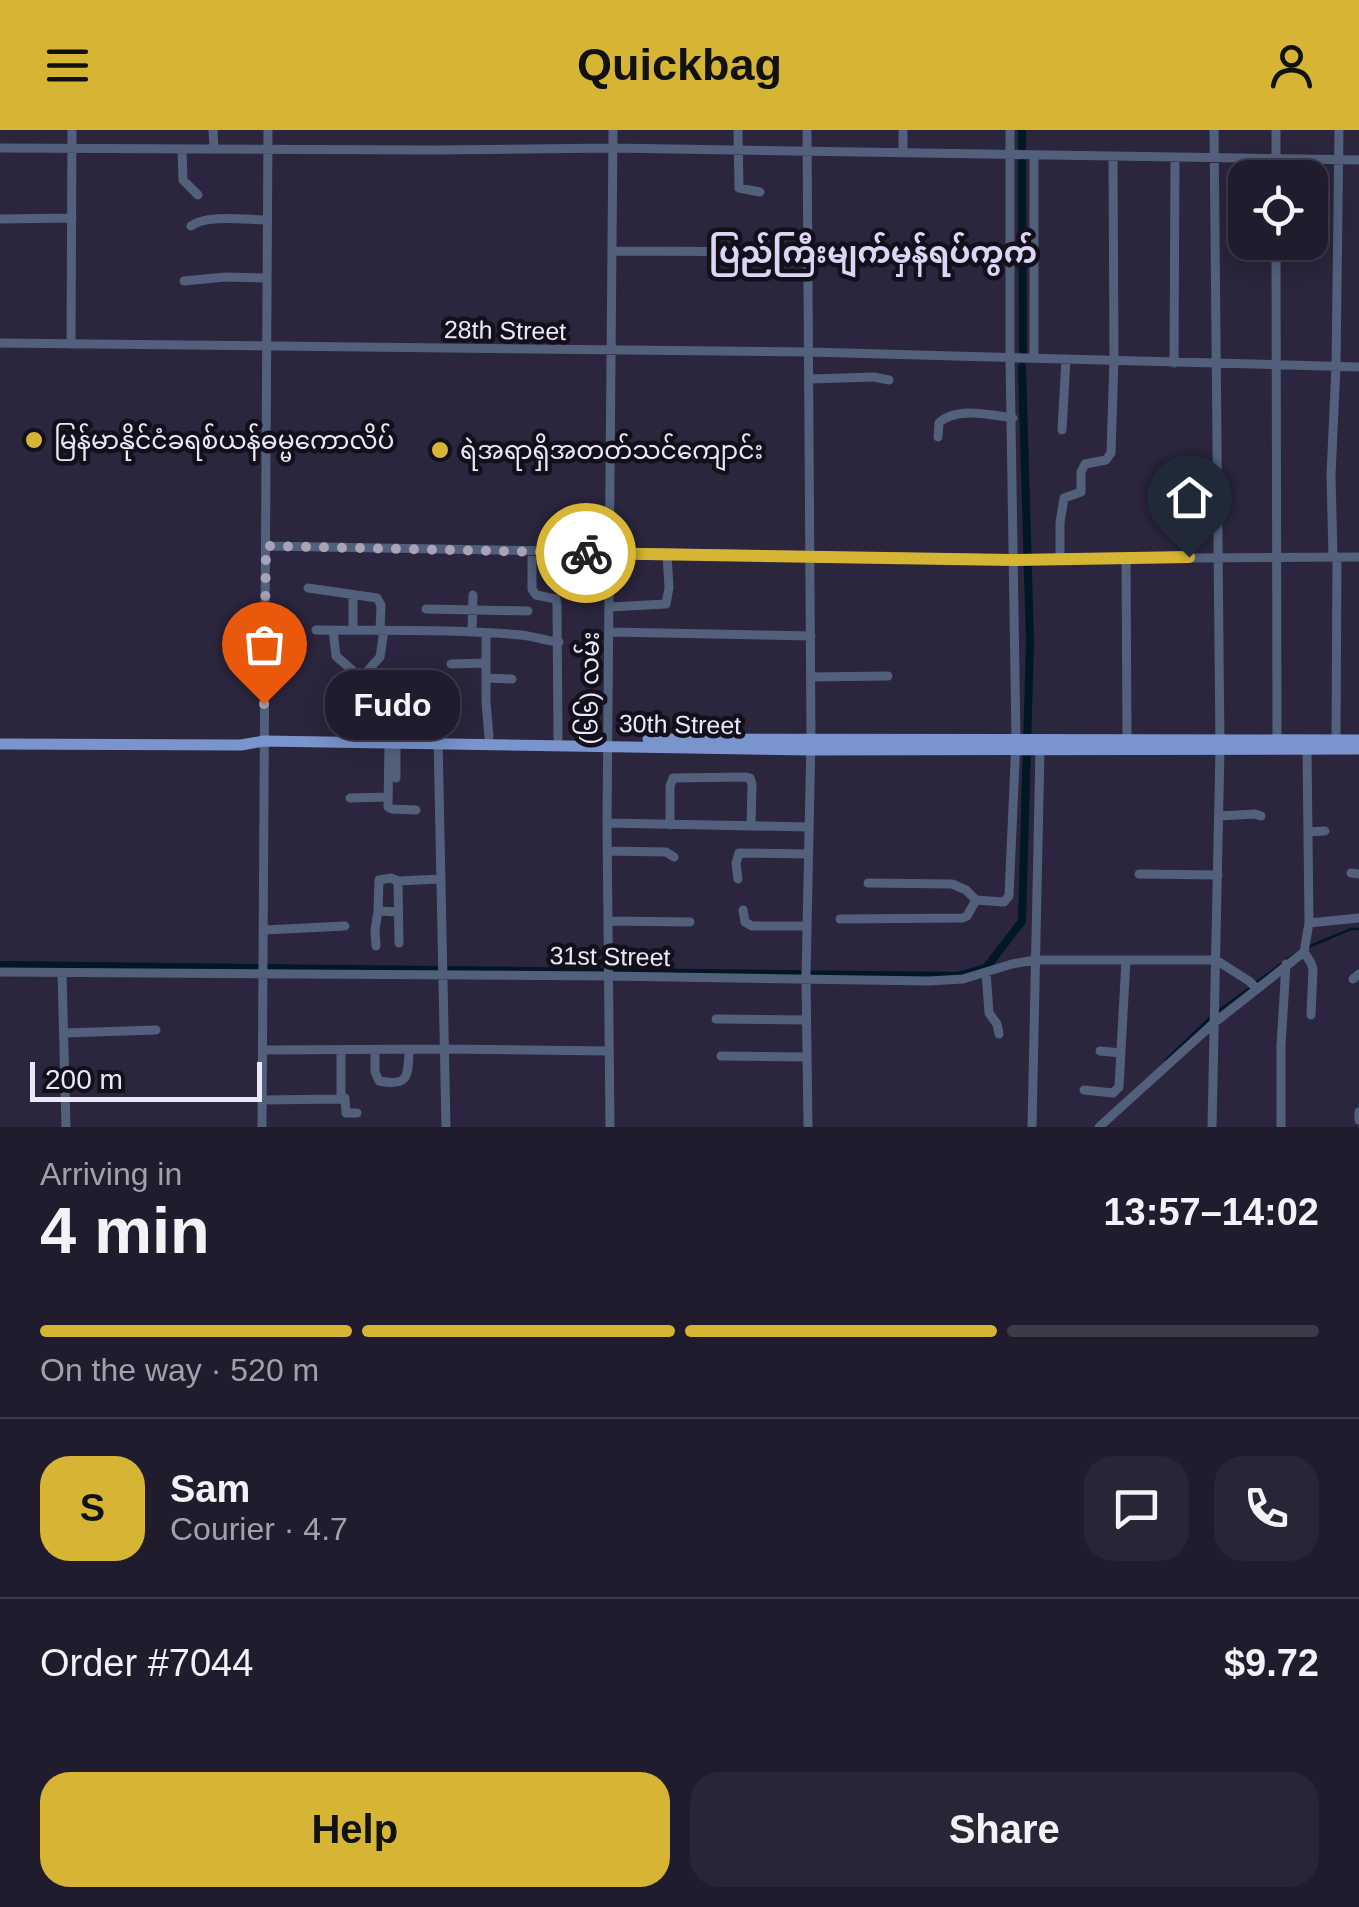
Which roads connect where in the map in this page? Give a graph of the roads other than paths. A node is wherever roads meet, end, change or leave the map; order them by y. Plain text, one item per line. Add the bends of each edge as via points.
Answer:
1 (72, 130) edge
2 (213, 130) edge
3 (268, 130) edge
4 (612, 130) edge
5 (738, 130) edge
6 (807, 130) edge
7 (903, 130) edge
8 (1010, 130) edge
9 (1214, 130) edge
10 (1276, 130) edge
11 (1339, 130) edge
12 (0, 148) edge
13 (612, 148) junction
14 (73, 149) junction
15 (182, 149) junction
16 (214, 149) junction
17 (268, 149) junction
18 (739, 150) junction
19 (807, 150) junction
20 (903, 152) junction
21 (1021, 156) junction
22 (1113, 157) junction
23 (1175, 157) junction
24 (1214, 158) junction
25 (1276, 159) junction
26 (1339, 160) junction
27 (1359, 160) edge
28 (760, 192) dead end
29 (198, 195) dead end
30 (72, 218) junction
31 (0, 219) edge
32 (267, 220) junction
33 (191, 226) dead end
34 (612, 251) junction
35 (809, 252) junction
36 (1276, 260) edge
37 (266, 278) junction
38 (184, 281) dead end
39 (0, 343) edge
40 (71, 344) junction
41 (266, 347) junction
42 (612, 351) junction
43 (810, 352) junction
44 (1022, 358) junction
45 (1066, 359) junction
46 (1114, 360) junction
47 (1174, 363) junction
48 (1215, 363) junction
49 (1276, 365) junction
50 (1336, 366) junction
51 (1359, 367) edge
52 (810, 379) junction
53 (889, 380) dead end
54 (1012, 418) junction
55 (1062, 430) dead end
56 (938, 437) dead end
57 (266, 546) junction
58 (532, 551) junction
59 (610, 553) junction
60 (668, 554) junction
61 (1217, 556) junction
62 (1359, 556) edge
63 (811, 557) junction
64 (1335, 557) junction
65 (1126, 558) junction
66 (1276, 558) junction
67 (1021, 559) junction
68 (1060, 559) junction
69 (308, 588) dead end
70 (353, 595) junction
71 (473, 595) dead end
72 (610, 607) junction
73 (426, 608) dead end
74 (472, 610) junction
75 (528, 612) dead end
76 (316, 630) dead end
77 (333, 630) junction
78 (352, 630) junction
79 (382, 630) junction
80 (472, 632) junction
81 (610, 632) junction
82 (486, 633) junction
83 (811, 636) junction
84 (559, 642) junction
85 (486, 663) junction
86 (451, 664) dead end
87 (888, 676) dead end
88 (811, 677) junction
89 (361, 678) junction
90 (487, 678) junction
91 (512, 679) dead end
92 (490, 737) junction
93 (558, 738) junction
94 (1127, 738) junction
95 (264, 739) junction
96 (1276, 739) junction
97 (0, 740) edge
98 (360, 740) junction
99 (438, 740) junction
100 (1336, 740) junction
101 (1359, 740) edge
102 (608, 742) junction
103 (392, 744) junction
104 (811, 744) junction
105 (1220, 744) junction
106 (1025, 745) junction
107 (1307, 748) junction
108 (1359, 749) edge
109 (396, 778) dead end
110 (388, 797) junction
111 (350, 798) dead end
112 (416, 810) dead end
113 (1218, 816) junction
114 (1261, 816) dead end
115 (607, 823) junction
116 (670, 825) junction
117 (751, 826) junction
118 (808, 827) junction
119 (1325, 831) dead end
120 (1308, 832) junction
121 (608, 851) junction
122 (808, 854) junction
123 (674, 857) dead end
124 (1139, 874) dead end
125 (1218, 875) junction
126 (441, 878) junction
127 (738, 880) dead end
128 (398, 881) junction
129 (868, 883) dead end
130 (976, 900) junction
131 (743, 910) dead end
132 (378, 911) junction
133 (398, 912) junction
134 (1359, 918) edge
135 (840, 920) dead end
136 (608, 921) junction
137 (690, 922) dead end
138 (345, 926) dead end
139 (807, 926) junction
140 (1308, 929) junction
141 (264, 930) junction
142 (399, 943) dead end
143 (376, 946) dead end
144 (1304, 952) junction
145 (1034, 960) junction
146 (1126, 960) junction
147 (1216, 960) junction
148 (1286, 964) junction
149 (608, 969) junction
150 (0, 972) edge
151 (263, 972) junction
152 (986, 972) junction
153 (62, 973) junction
154 (443, 974) junction
155 (806, 975) junction
156 (1253, 985) junction
157 (1311, 1015) dead end
158 (1214, 1018) junction
159 (716, 1020) dead end
160 (806, 1020) junction
161 (156, 1030) dead end
162 (64, 1033) junction
163 (998, 1034) dead end
164 (444, 1049) junction
165 (263, 1050) junction
166 (342, 1050) junction
167 (409, 1050) junction
168 (375, 1051) junction
169 (608, 1051) junction
170 (1100, 1051) dead end
171 (1121, 1053) junction
172 (721, 1056) dead end
173 (806, 1057) junction
174 (1084, 1090) dead end
175 (347, 1098) junction
176 (262, 1100) junction
177 (1359, 1112) edge
178 (357, 1113) dead end
179 (1359, 1120) edge
180 (66, 1127) edge
181 (262, 1127) edge
182 (446, 1127) edge
183 (610, 1127) edge
184 (808, 1127) edge
185 (1032, 1127) edge
186 (1100, 1127) edge
187 (1212, 1127) edge
188 (1280, 1127) edge

1 - 14 street
2 - 16 street
3 - 17 street
4 - 13 street, (၆၆) လမ်း
5 - 18 street
6 - 19 street
7 - 20 street
8 - 21 street
9 - 24 street
10 - 25 street
11 - 26 street
12 - 14 street
13 - 17 street
13 - 18 street
13 - 34 street, (၆၆) လမ်း
14 - 15 street
14 - 30 street
15 - 16 street
15 - 29 street via 184,180
16 - 17 street
17 - 32 street
18 - 19 street
18 - 28 street via 739,188
19 - 20 street
19 - 35 street
20 - 21 street
21 - 22 street
21 - 44 street
21 - 44 street
22 - 23 street
22 - 46 street
23 - 24 street
23 - 47 street
24 - 25 street
24 - 48 street
25 - 26 street
26 - 27 street
26 - 50 street
30 - 31 street
30 - 40 street
32 - 33 street via 210,219
32 - 37 street
34 - 35 street
34 - 42 street, (၆၆) လမ်း
35 - 43 street
36 - 49 street
37 - 38 street
37 - 41 street
39 - 40 street, 28th Street
40 - 41 street, 28th Street
41 - 42 street, 28th Street
41 - 57 street
42 - 43 street, 28th Street
42 - 59 street, (၆၆) လမ်း
43 - 44 street, 28th Street
43 - 52 street
44 - 45 street, 28th Street
44 - 54 street
45 - 46 street, 28th Street
45 - 55 street
46 - 47 street, 28th Street
46 - 68 street via 1111,454 1085,464 1081,492 1064,498
47 - 48 street, 28th Street
48 - 49 street, 28th Street
48 - 61 street
49 - 50 street, 28th Street
49 - 66 street
50 - 51 street, 28th Street
50 - 64 street
52 - 53 street
52 - 63 street
54 - 56 street via 946,416
54 - 67 street
57 - 58 street
57 - 95 street
58 - 59 street
58 - 84 street via 532,589 556,599
59 - 60 street
59 - 72 street, (၆၆) လမ်း
60 - 63 street
60 - 72 street via 666,604
61 - 65 street
61 - 66 street
61 - 105 street
62 - 64 street
63 - 67 street
63 - 83 street
64 - 66 street
64 - 100 street
65 - 68 street
65 - 94 street
66 - 96 street
67 - 68 street
67 - 106 street
69 - 70 street
70 - 78 street
70 - 79 street via 380,600
71 - 74 street
72 - 81 street, (၆၆) လမ်း
73 - 74 street
74 - 75 street
74 - 80 street
76 - 77 street
77 - 78 street
77 - 89 street via 336,656
78 - 79 street
79 - 80 street
79 - 89 street via 380,658
80 - 82 street
81 - 83 street
81 - 102 street, (၆၆) လမ်း
82 - 84 street
82 - 85 street
83 - 88 street
84 - 93 street
85 - 86 street
85 - 90 street
87 - 88 street
88 - 104 street
89 - 98 street
90 - 91 street
90 - 92 street
92 - 93 main road, 30th Street
92 - 99 main road, 30th Street
93 - 102 main road, 30th Street
94 - 105 main road, 30th Street
94 - 106 main road, 30th Street
95 - 97 main road, 30th Street
95 - 98 main road, 30th Street
95 - 141 street
96 - 100 main road, 30th Street
96 - 105 main road, 30th Street
98 - 99 main road, 30th Street
98 - 103 main road, 30th Street
99 - 102 main road, 30th Street
99 - 103 main road, 30th Street
99 - 126 street
100 - 101 main road, 30th Street
102 - 104 main road, 30th Street
102 - 115 street, (၆၆) လမ်း
103 - 109 street
103 - 110 street
104 - 106 main road, 30th Street
104 - 118 street
105 - 106 main road, 30th Street
105 - 107 main road, 30th Street
105 - 113 street
106 - 130 street via 1009,896 1004,902
106 - 145 street
107 - 108 main road, 30th Street
107 - 120 street
110 - 111 street
110 - 112 street via 390,809
113 - 114 street
113 - 125 street
115 - 116 street
115 - 121 street, (၆၆) လမ်း
116 - 117 street
116 - 117 street via 672,778 746,777 752,784
117 - 118 street
118 - 122 street
119 - 120 street
120 - 140 street
121 - 123 street
121 - 136 street, (၆၆) လမ်း
122 - 127 street via 739,853
122 - 139 street
124 - 125 street
125 - 147 street
126 - 128 street
126 - 154 street
128 - 132 street via 379,880
128 - 133 street
129 - 130 street via 952,884
130 - 135 street via 964,918
131 - 139 street via 752,926
132 - 133 street
132 - 143 street
133 - 142 street
134 - 140 street
136 - 137 street
136 - 149 street, (၆၆) လမ်း
138 - 141 street
139 - 155 street
140 - 144 street
141 - 151 street
144 - 148 street
144 - 157 street via 1313,968
145 - 146 street, 31st Street
145 - 152 street, 31st Street
145 - 185 street
146 - 147 street, 31st Street
146 - 171 street
147 - 156 street
147 - 158 street
148 - 156 street
148 - 188 street
149 - 154 street, 31st Street
149 - 155 street, 31st Street
149 - 169 street, (၆၆) လမ်း
150 - 153 street, 31st Street
151 - 153 street, 31st Street
151 - 154 street, 31st Street
151 - 165 street
152 - 155 street, 31st Street via 929,981
152 - 163 street
153 - 162 street
154 - 164 street
155 - 160 street
156 - 158 street
158 - 186 street
158 - 187 street
159 - 160 street
160 - 173 street
161 - 162 street
162 - 180 street
164 - 167 street
164 - 169 street
164 - 182 street
165 - 166 street
165 - 176 street
166 - 168 street
166 - 175 street
167 - 168 street
167 - 168 street via 408,1074 398,1082 379,1080
169 - 183 street, (၆၆) လမ်း
170 - 171 street
171 - 174 street via 1116,1092
172 - 173 street
173 - 184 street
175 - 176 street
175 - 178 street via 346,1112
176 - 181 street
177 - 179 street

